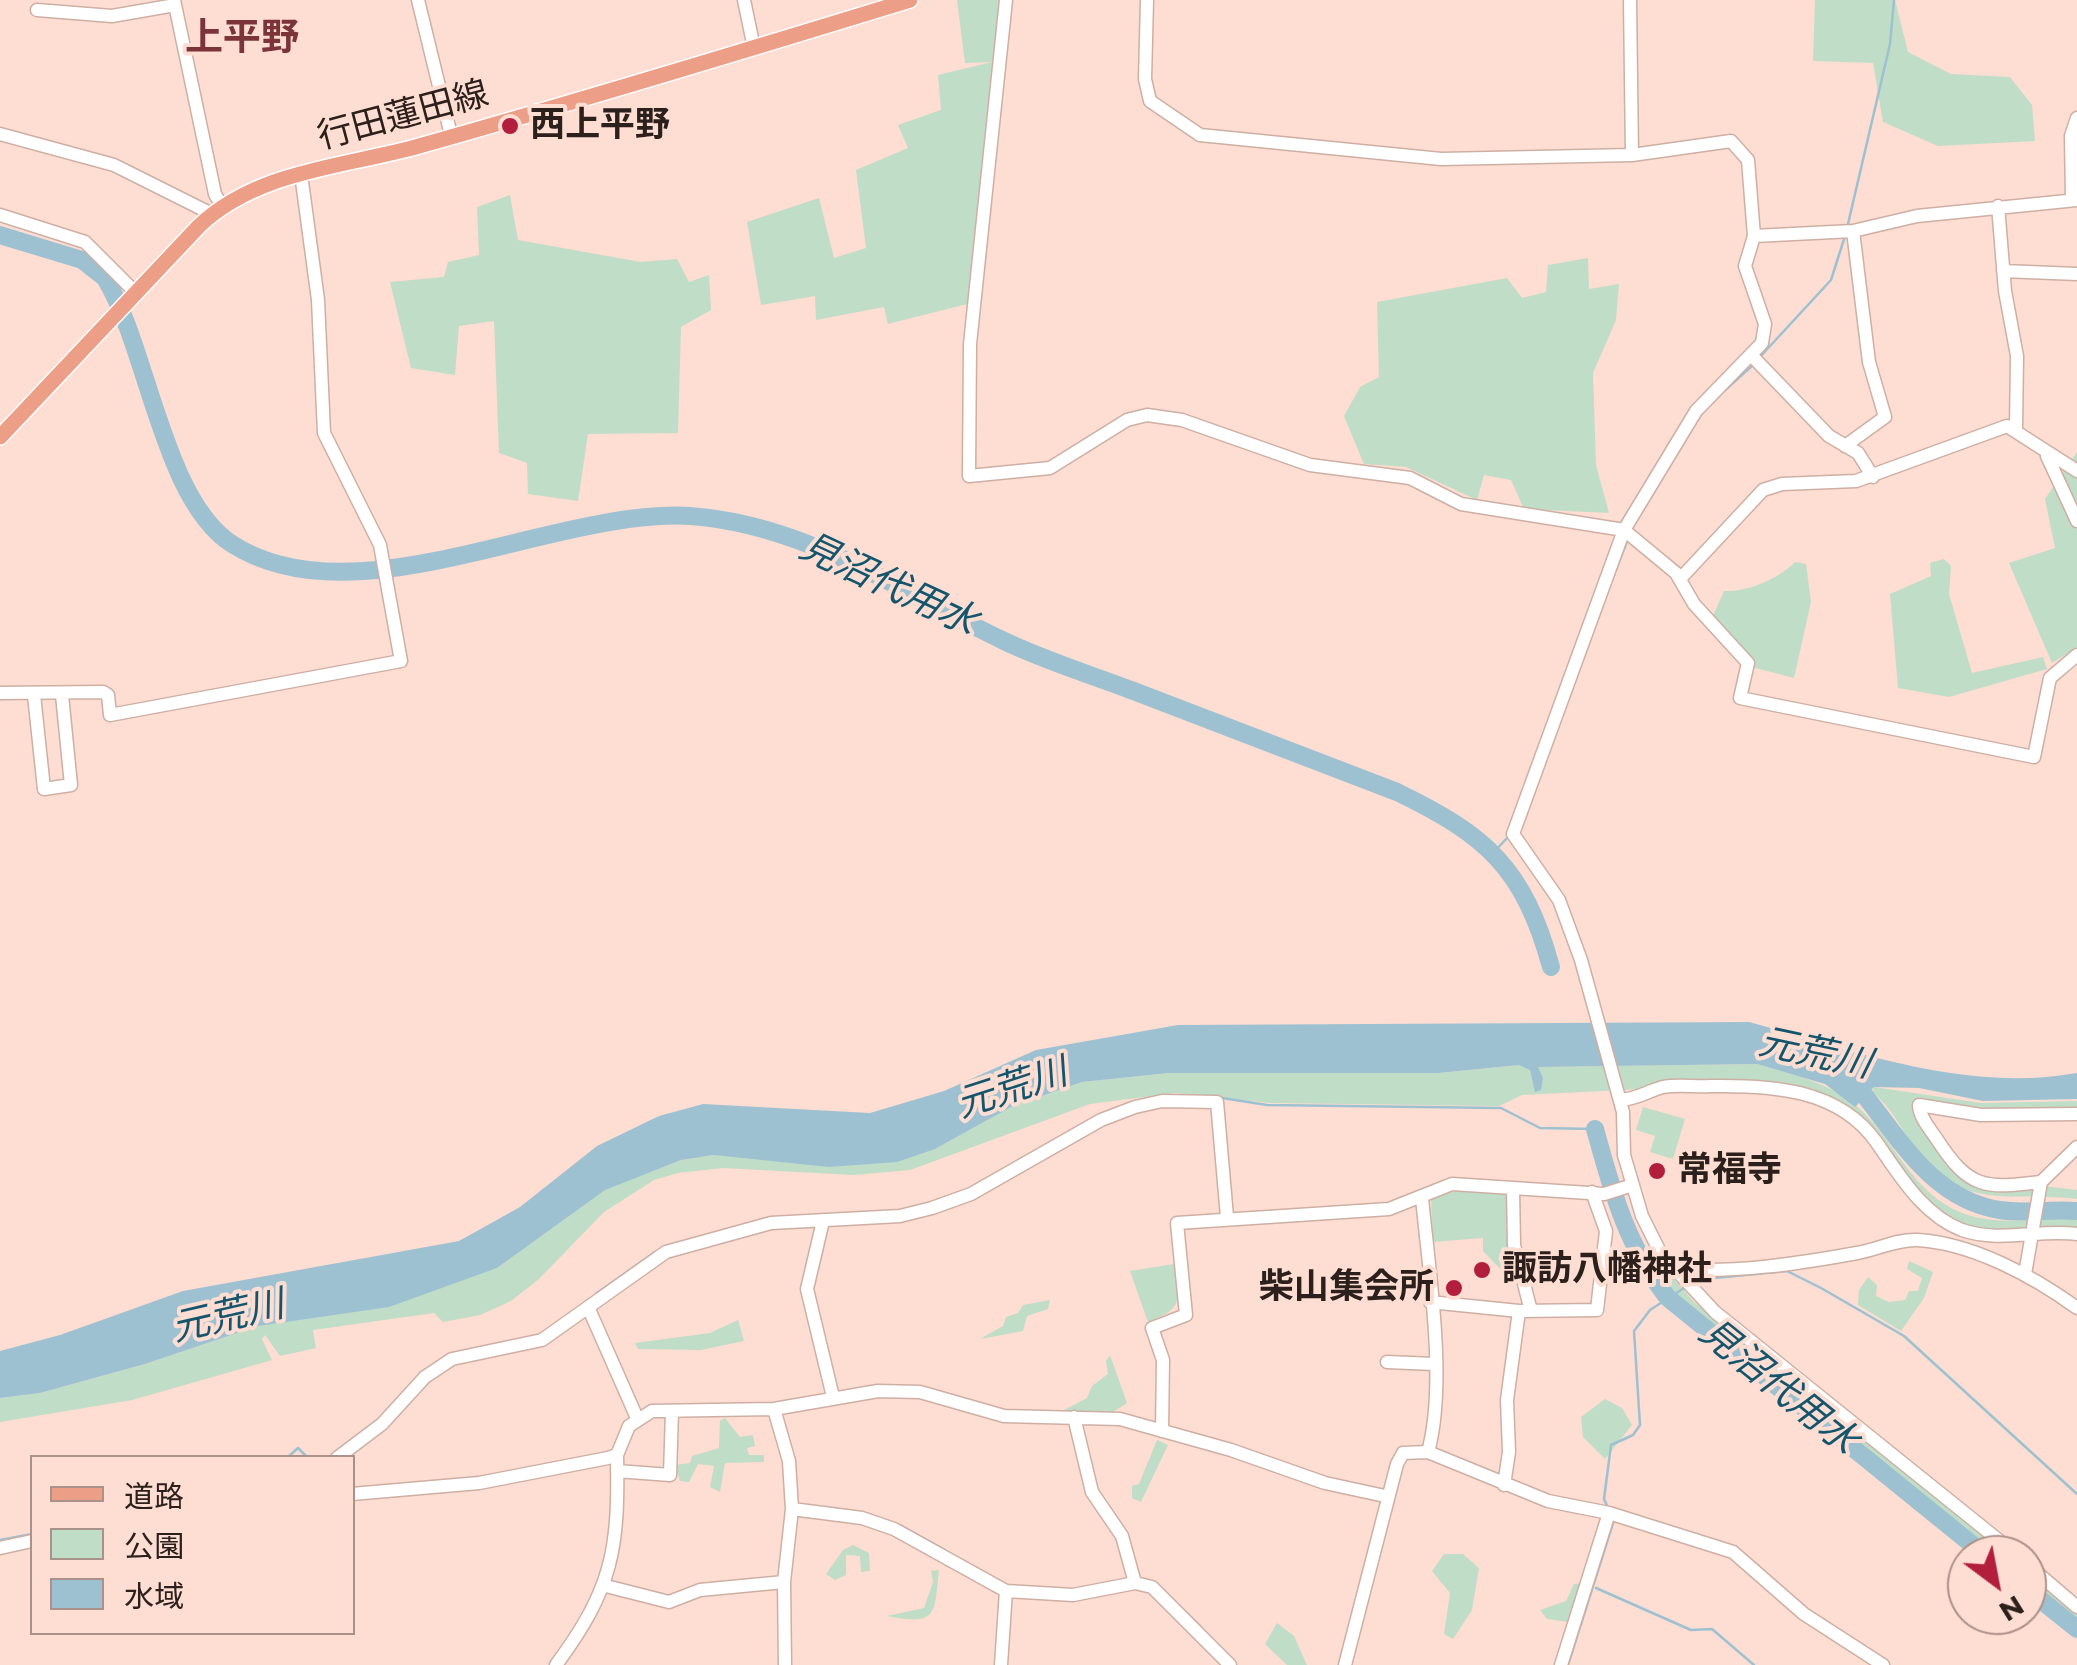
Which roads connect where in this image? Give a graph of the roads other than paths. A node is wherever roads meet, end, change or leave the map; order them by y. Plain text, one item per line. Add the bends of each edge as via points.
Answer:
1 (418, 0) edge
2 (744, 0) edge
3 (910, 0) edge
4 (1006, 0) edge
5 (1147, 0) edge
6 (1630, 0) edge
7 (175, 2) edge
8 (36, 10) dead end
9 (754, 48) junction
10 (2077, 118) edge
11 (0, 134) edge
12 (451, 136) junction
13 (1632, 155) junction
14 (301, 174) junction
15 (2075, 200) edge
16 (1998, 206) junction
17 (217, 210) junction
18 (0, 215) edge
19 (1853, 232) junction
20 (1754, 236) junction
21 (2003, 272) junction
22 (2077, 274) edge
23 (134, 295) junction
24 (1753, 357) junction
25 (2016, 428) junction
26 (2, 432) edge
27 (1846, 446) junction
28 (2047, 456) junction
29 (2077, 471) edge
30 (1873, 477) junction
31 (2077, 521) edge
32 (1624, 530) junction
33 (1680, 579) junction
34 (2077, 655) edge
35 (0, 694) edge
36 (34, 695) junction
37 (62, 695) junction
38 (1619, 1097) junction
39 (2077, 1114) edge
40 (2077, 1147) edge
41 (2040, 1184) junction
42 (1633, 1185) junction
43 (1512, 1190) junction
44 (1605, 1192) junction
45 (1422, 1198) junction
46 (1227, 1217) junction
47 (824, 1221) junction
48 (2077, 1234) edge
49 (2029, 1235) junction
50 (1674, 1269) junction
51 (2025, 1274) junction
52 (1430, 1302) junction
53 (588, 1307) junction
54 (2077, 1308) edge
55 (1525, 1311) junction
56 (1387, 1362) dead end
57 (1434, 1364) junction
58 (833, 1397) junction
59 (774, 1409) junction
60 (672, 1411) junction
61 (1074, 1417) junction
62 (637, 1418) junction
63 (1162, 1430) junction
64 (1428, 1452) junction
65 (342, 1455) edge
66 (616, 1455) junction
67 (617, 1471) junction
68 (1504, 1485) junction
69 (355, 1494) edge
70 (1385, 1496) junction
71 (792, 1509) junction
72 (1609, 1513) junction
73 (1991, 1535) edge
74 (30, 1541) edge
75 (0, 1548) edge
76 (2047, 1581) edge
77 (784, 1582) junction
78 (1134, 1583) junction
79 (606, 1586) junction
80 (1006, 1591) junction
81 (2077, 1607) edge
82 (556, 1665) edge
83 (785, 1665) edge
84 (1001, 1665) edge
85 (1230, 1665) edge
86 (1346, 1665) edge
87 (1560, 1665) edge
88 (1883, 1665) edge

1 - 12 street
2 - 9 street
3 - 9 main road, 行田蓮田線
4 - 32 street via 970,344 968,476 1050,468 1127,420 1158,414 1310,465 1410,478 1461,504
5 - 13 street via 1144,79 1150,101 1200,136 1442,159
6 - 13 street
7 - 8 street via 112,16
7 - 17 street
9 - 12 main road, 行田蓮田線
10 - 15 street via 2071,136
11 - 17 street via 114,165
12 - 14 main road, 行田蓮田線
13 - 20 street via 1731,141 1742,148
14 - 17 main road, 行田蓮田線
14 - 37 street via 318,300 324,433 384,561 401,661 110,715 104,692
15 - 16 street
16 - 19 street
16 - 21 street
17 - 23 main road, 行田蓮田線
18 - 23 street via 84,242
19 - 20 street
19 - 27 street via 1869,362 1885,417
20 - 24 street via 1745,272 1765,324
21 - 22 street
21 - 25 street via 2017,356
23 - 26 main road, 行田蓮田線
24 - 27 street
24 - 32 street via 1696,411
25 - 28 street
25 - 30 street via 1977,434
27 - 30 street
28 - 29 street
28 - 31 street
30 - 33 street via 1763,490
32 - 33 street via 1650,546
32 - 38 street via 1513,834 1559,900
33 - 34 street via 1748,663 1740,698 1785,710 2034,757 2050,678
35 - 36 street
36 - 37 street
36 - 37 street via 44,789 71,786
38 - 42 street
38 - 49 street via 1663,1088 1761,1085 1815,1096 1852,1116 1902,1182 1950,1224 1979,1234
39 - 41 street via 1981,1115 1918,1104 1970,1179 2006,1188
40 - 41 street
41 - 49 street
42 - 44 street
42 - 50 street via 1651,1237
43 - 44 street
43 - 45 street via 1452,1184
43 - 55 street
44 - 55 street via 1598,1310
45 - 46 street via 1389,1209
45 - 52 street
46 - 47 street via 1217,1102 1187,1100 1135,1107 1102,1120 971,1194 932,1208
46 - 63 street via 1177,1223 1186,1315 1152,1328 1163,1360
47 - 53 street via 771,1222 666,1252
47 - 58 street via 807,1289
48 - 49 street
49 - 51 street
50 - 51 street via 1770,1266 1914,1240
50 - 73 street via 1714,1312
51 - 54 street
52 - 55 street
52 - 57 street
53 - 62 street
53 - 65 street via 542,1340 452,1359
55 - 68 street via 1507,1400
56 - 57 street
57 - 64 street
58 - 59 street
58 - 61 street via 920,1392 1004,1416
59 - 60 street
59 - 71 street via 789,1461
60 - 62 street
60 - 67 street via 670,1475
61 - 63 street
61 - 78 street via 1092,1492 1122,1536
62 - 66 street
63 - 70 street
64 - 68 street
64 - 70 street via 1402,1453
66 - 67 street
66 - 69 street via 480,1483
67 - 79 street
68 - 72 street
70 - 86 street
71 - 77 street
71 - 80 street via 894,1529
72 - 87 street
72 - 88 street via 1733,1552 1804,1614
74 - 75 street
76 - 81 street
77 - 79 street via 700,1590 670,1602
77 - 83 street
78 - 80 street via 1073,1595
78 - 85 street via 1164,1594
79 - 82 street
80 - 84 street

